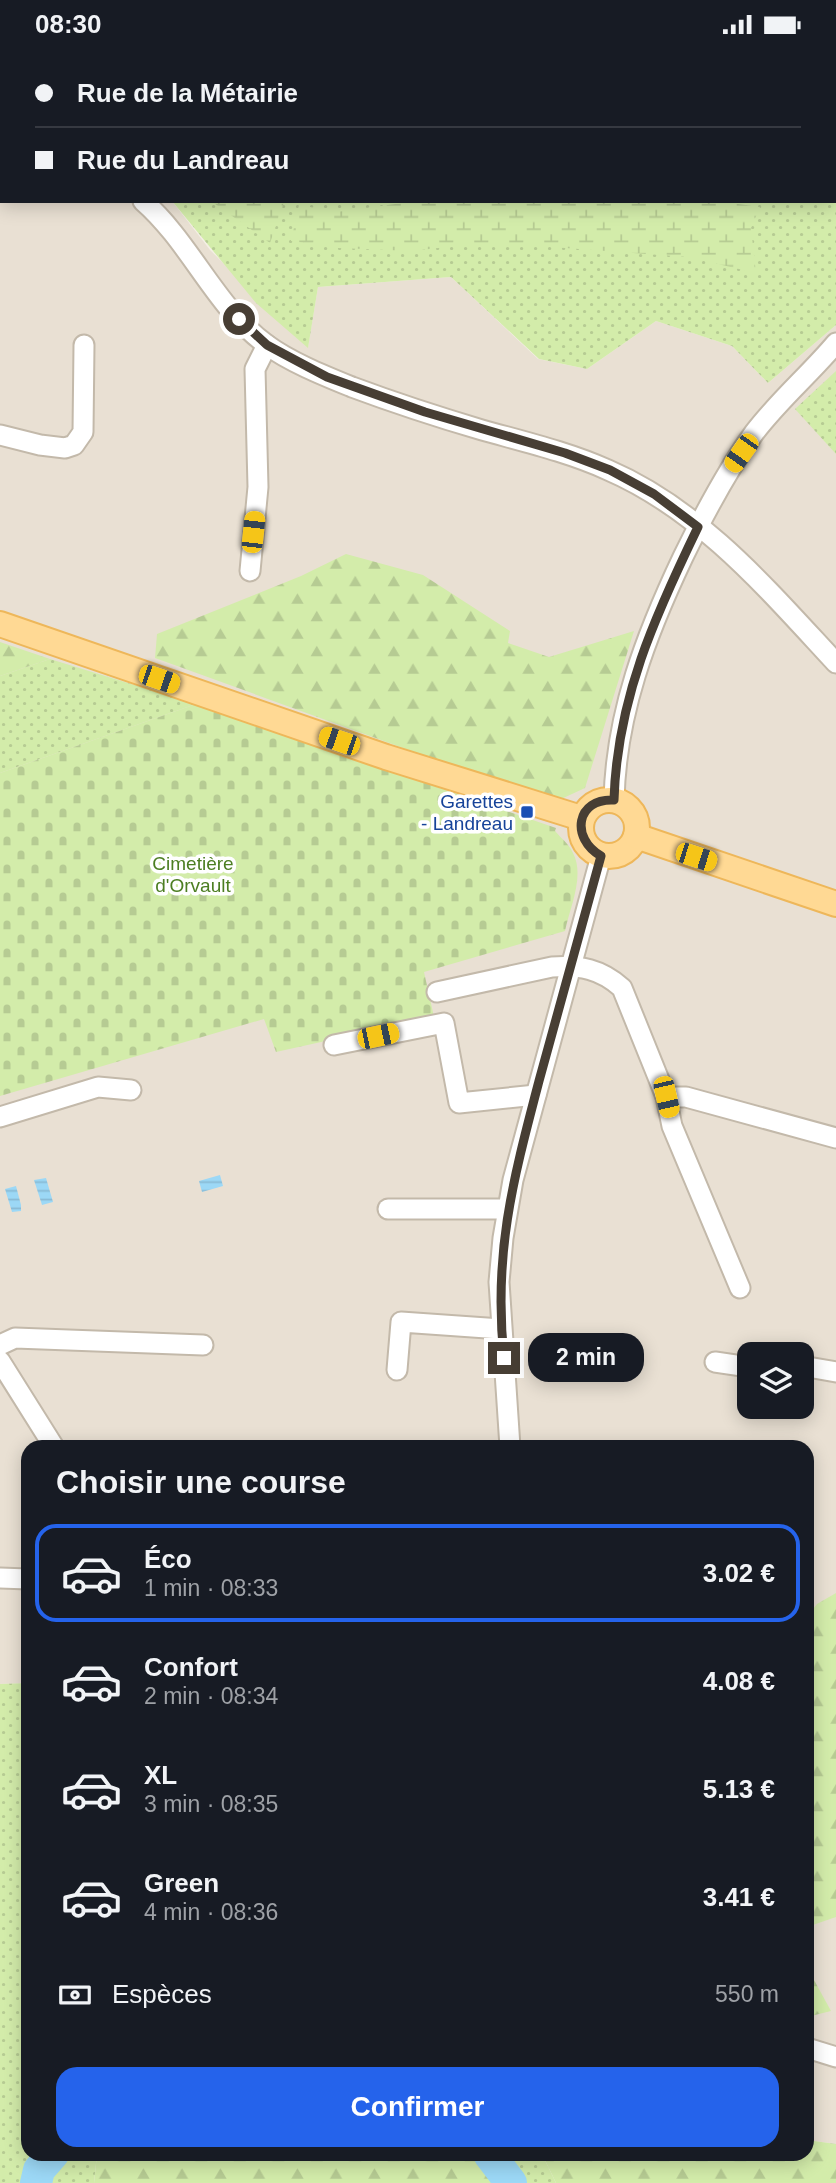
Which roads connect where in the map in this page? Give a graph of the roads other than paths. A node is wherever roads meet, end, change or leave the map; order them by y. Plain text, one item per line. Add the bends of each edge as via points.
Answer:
1 (145, 203) edge
2 (836, 343) edge
3 (84, 345) dead end
4 (267, 345) junction
5 (0, 435) edge
6 (698, 527) junction
7 (250, 571) dead end
8 (0, 624) edge
9 (836, 663) edge
10 (614, 800) junction
11 (581, 818) junction
12 (636, 836) junction
13 (601, 856) junction
14 (836, 904) edge
15 (570, 966) junction
16 (437, 992) dead end
17 (334, 1045) dead end
18 (131, 1090) dead end
19 (536, 1095) junction
20 (666, 1097) junction
21 (0, 1117) edge
22 (836, 1138) edge
23 (388, 1209) dead end
24 (508, 1209) junction
25 (740, 1288) dead end
26 (501, 1329) junction
27 (0, 1345) edge
28 (203, 1345) dead end
29 (0, 1361) edge
30 (715, 1362) dead end
31 (737, 1365) edge
32 (814, 1368) edge
33 (397, 1370) dead end
34 (836, 1372) edge
35 (50, 1440) edge
36 (509, 1440) edge
37 (0, 1578) edge
38 (21, 1579) edge
39 (814, 2050) edge
40 (836, 2057) edge

1 - 4 street via 239,319
2 - 6 street via 755,432
3 - 5 street via 83,432 74,445 40,445
4 - 6 street via 327,377 372,394 610,470 654,494
4 - 7 street via 255,369 258,487
6 - 9 street via 728,549
6 - 10 street via 639,661 620,734
8 - 11 main road via 386,757
10 - 11 main road via 595,803
10 - 12 main road via 634,814
11 - 13 main road via 584,841
12 - 13 main road via 623,853
12 - 14 main road
13 - 15 street
15 - 16 street
15 - 19 street
15 - 20 street via 608,975 622,988
17 - 19 street via 444,1023 459,1103
18 - 21 street via 98,1087
19 - 24 street
20 - 22 street via 686,1097
20 - 25 street via 672,1126
23 - 24 street
24 - 26 street via 499,1282
26 - 33 street via 401,1322
26 - 36 street
27 - 28 street via 15,1338
29 - 35 street
30 - 31 street
32 - 34 street
37 - 38 street
39 - 40 street

